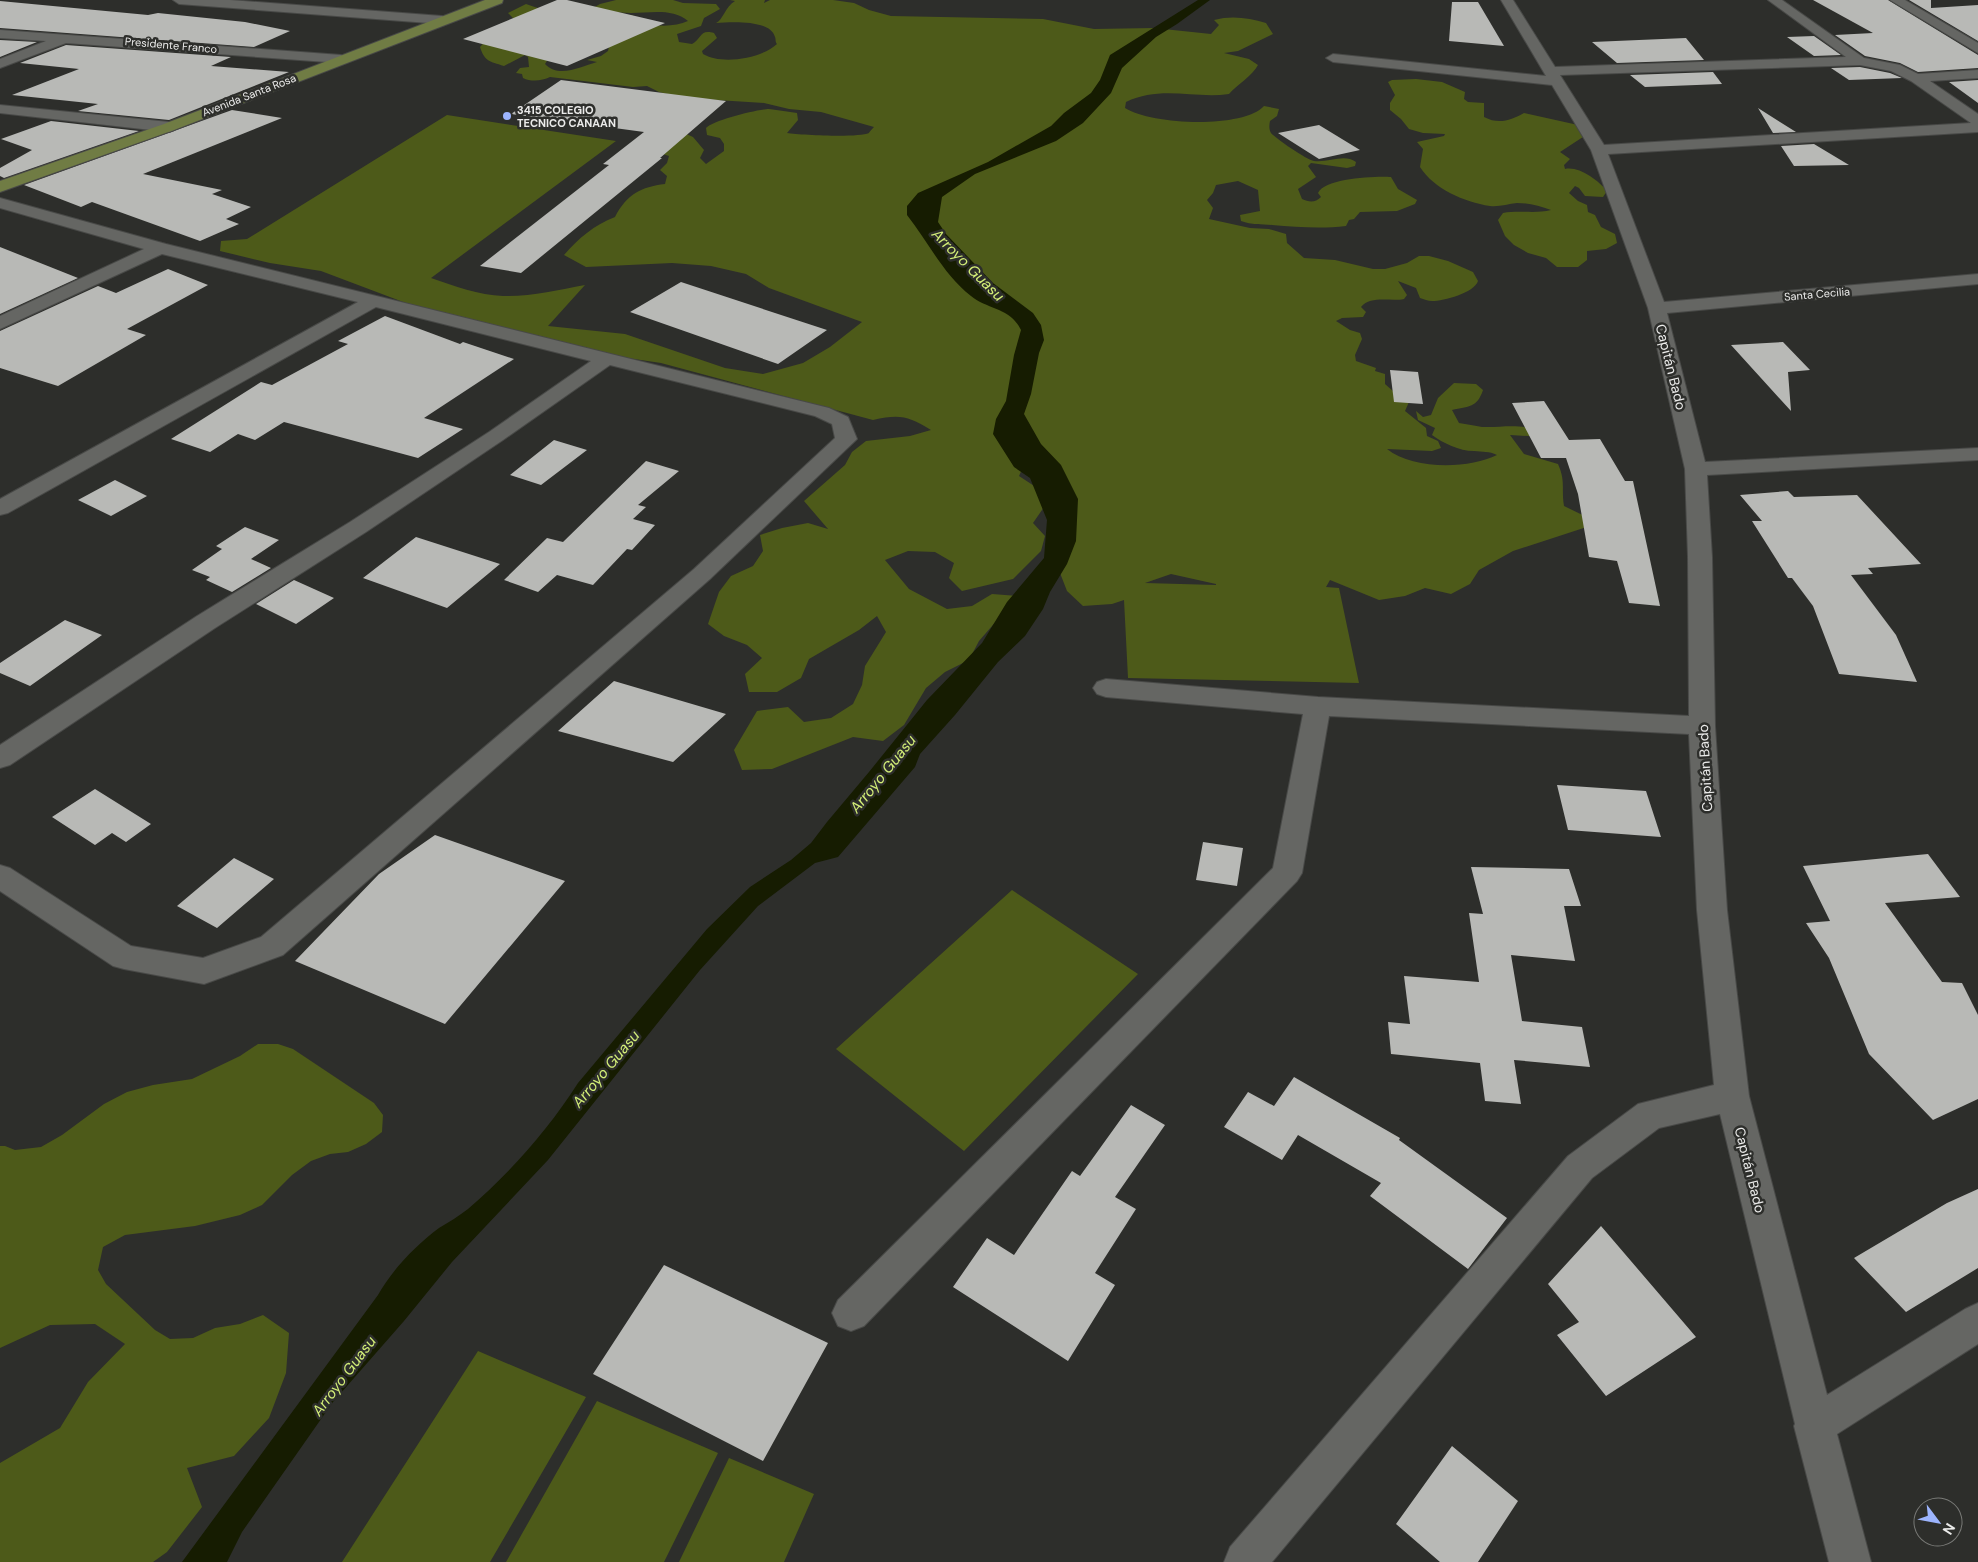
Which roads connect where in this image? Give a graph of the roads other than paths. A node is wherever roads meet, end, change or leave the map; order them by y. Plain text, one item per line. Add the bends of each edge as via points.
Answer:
1 (179, 0) edge
2 (497, 0) edge
3 (1507, 0) edge
4 (1774, 0) edge
5 (1896, 0) edge
6 (442, 20) junction
7 (0, 34) edge
8 (69, 37) junction
9 (1978, 50) edge
10 (1332, 58) dead end
11 (341, 59) junction
12 (1860, 61) junction
13 (0, 64) edge
14 (1978, 74) edge
15 (1554, 76) junction
16 (1916, 78) junction
17 (0, 109) edge
18 (1978, 121) edge
19 (168, 127) junction
20 (1978, 128) edge
21 (1599, 150) junction
22 (0, 187) edge
23 (0, 203) edge
24 (160, 248) junction
25 (1978, 280) edge
26 (374, 301) junction
27 (1657, 308) junction
28 (0, 323) edge
29 (606, 359) junction
30 (1978, 454) edge
31 (1696, 469) junction
32 (0, 508) edge
33 (1106, 688) dead end
34 (1318, 706) junction
35 (1702, 726) junction
36 (0, 758) edge
37 (0, 876) edge
38 (1732, 1096) junction
39 (851, 1313) dead end
40 (1978, 1322) edge
41 (1814, 1426) junction
42 (1245, 1562) edge
43 (1850, 1562) edge

1 - 6 street
2 - 6 main road, Avenida Santa Rosa
3 - 15 street, Capitán Bado
4 - 12 street
5 - 9 street
6 - 11 main road, Avenida Santa Rosa
7 - 8 street, Presidente Franco
8 - 11 street, Presidente Franco
8 - 13 street
10 - 15 street
11 - 19 main road, Avenida Santa Rosa
12 - 15 street
12 - 16 street via 1895,68
14 - 16 street
15 - 21 street, Capitán Bado
16 - 18 street
17 - 19 street
19 - 22 main road, Avenida Santa Rosa
20 - 21 street
21 - 27 street, Capitán Bado
23 - 24 street
24 - 26 street
24 - 28 street
25 - 27 street, Santa Cecilia
26 - 29 street
26 - 32 street
27 - 31 street, Capitán Bado
29 - 36 street via 358,527 206,622
29 - 37 street via 822,412 841,421 846,439 695,580 272,946 204,971 124,957
30 - 31 street
31 - 35 street, Capitán Bado
33 - 34 street
34 - 35 street
34 - 39 street via 1287,873
35 - 38 street, Capitán Bado via 1712,910
38 - 41 street, Capitán Bado
38 - 42 street via 1650,1115 1580,1167
40 - 41 street
41 - 43 street, Capitán Bado

